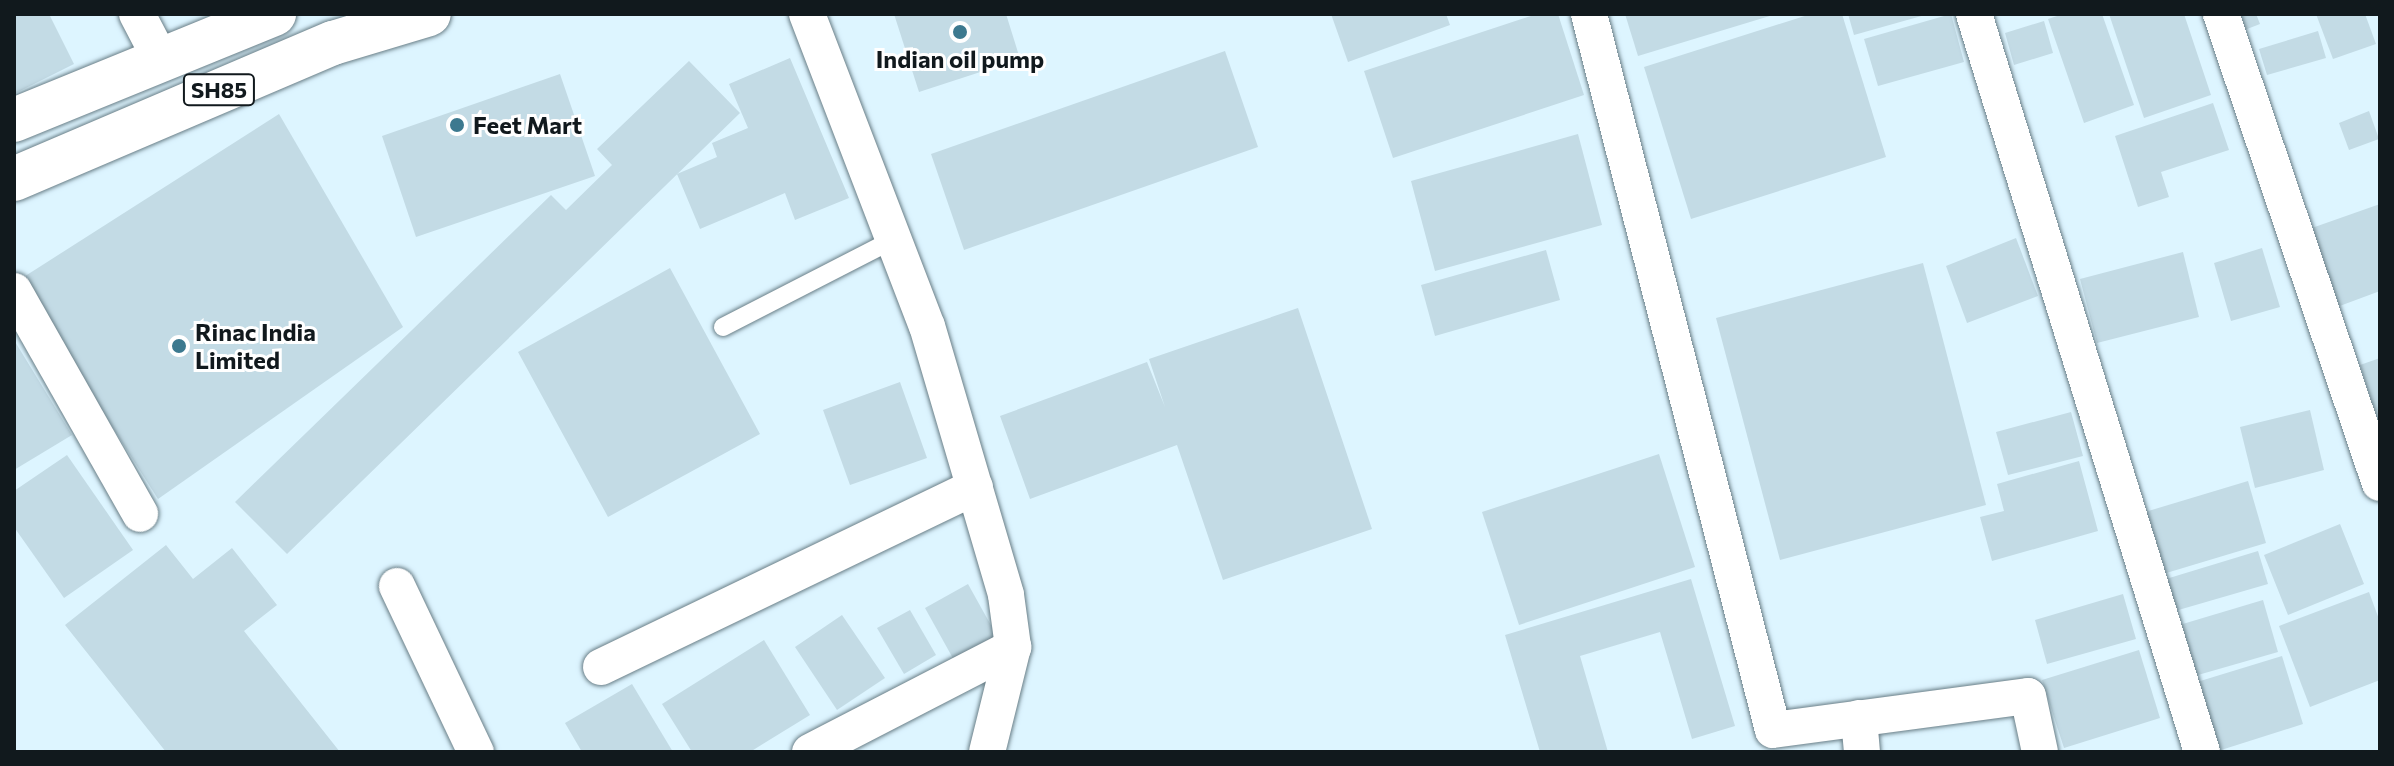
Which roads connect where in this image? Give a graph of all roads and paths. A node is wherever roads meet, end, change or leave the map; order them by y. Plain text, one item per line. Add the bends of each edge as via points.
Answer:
1 (137, 14) edge
2 (274, 14) edge
3 (429, 14) edge
4 (807, 14) edge
5 (1589, 14) edge
6 (1974, 14) edge
7 (2221, 14) edge
8 (161, 60) junction
9 (14, 120) edge
10 (14, 179) edge
11 (892, 240) junction
12 (14, 291) edge
13 (723, 327) dead end
14 (2380, 483) edge
15 (975, 487) junction
16 (140, 514) dead end
17 (397, 586) dead end
18 (1013, 647) junction
19 (601, 667) dead end
20 (1861, 735) edge
21 (476, 752) edge
22 (810, 752) edge
23 (987, 752) edge
24 (2040, 752) edge
25 (2202, 752) edge

1 - 8 street
2 - 8 main road, SH85
3 - 10 main road, SH85 via 333,43
4 - 11 street
5 - 20 street via 1773,730
6 - 25 street
7 - 14 street
8 - 9 main road, SH85
11 - 13 lane
11 - 15 street via 927,326
12 - 16 street
15 - 18 street via 1006,595
15 - 19 street
17 - 21 street
18 - 22 street
18 - 23 street
20 - 24 street via 2028,696

